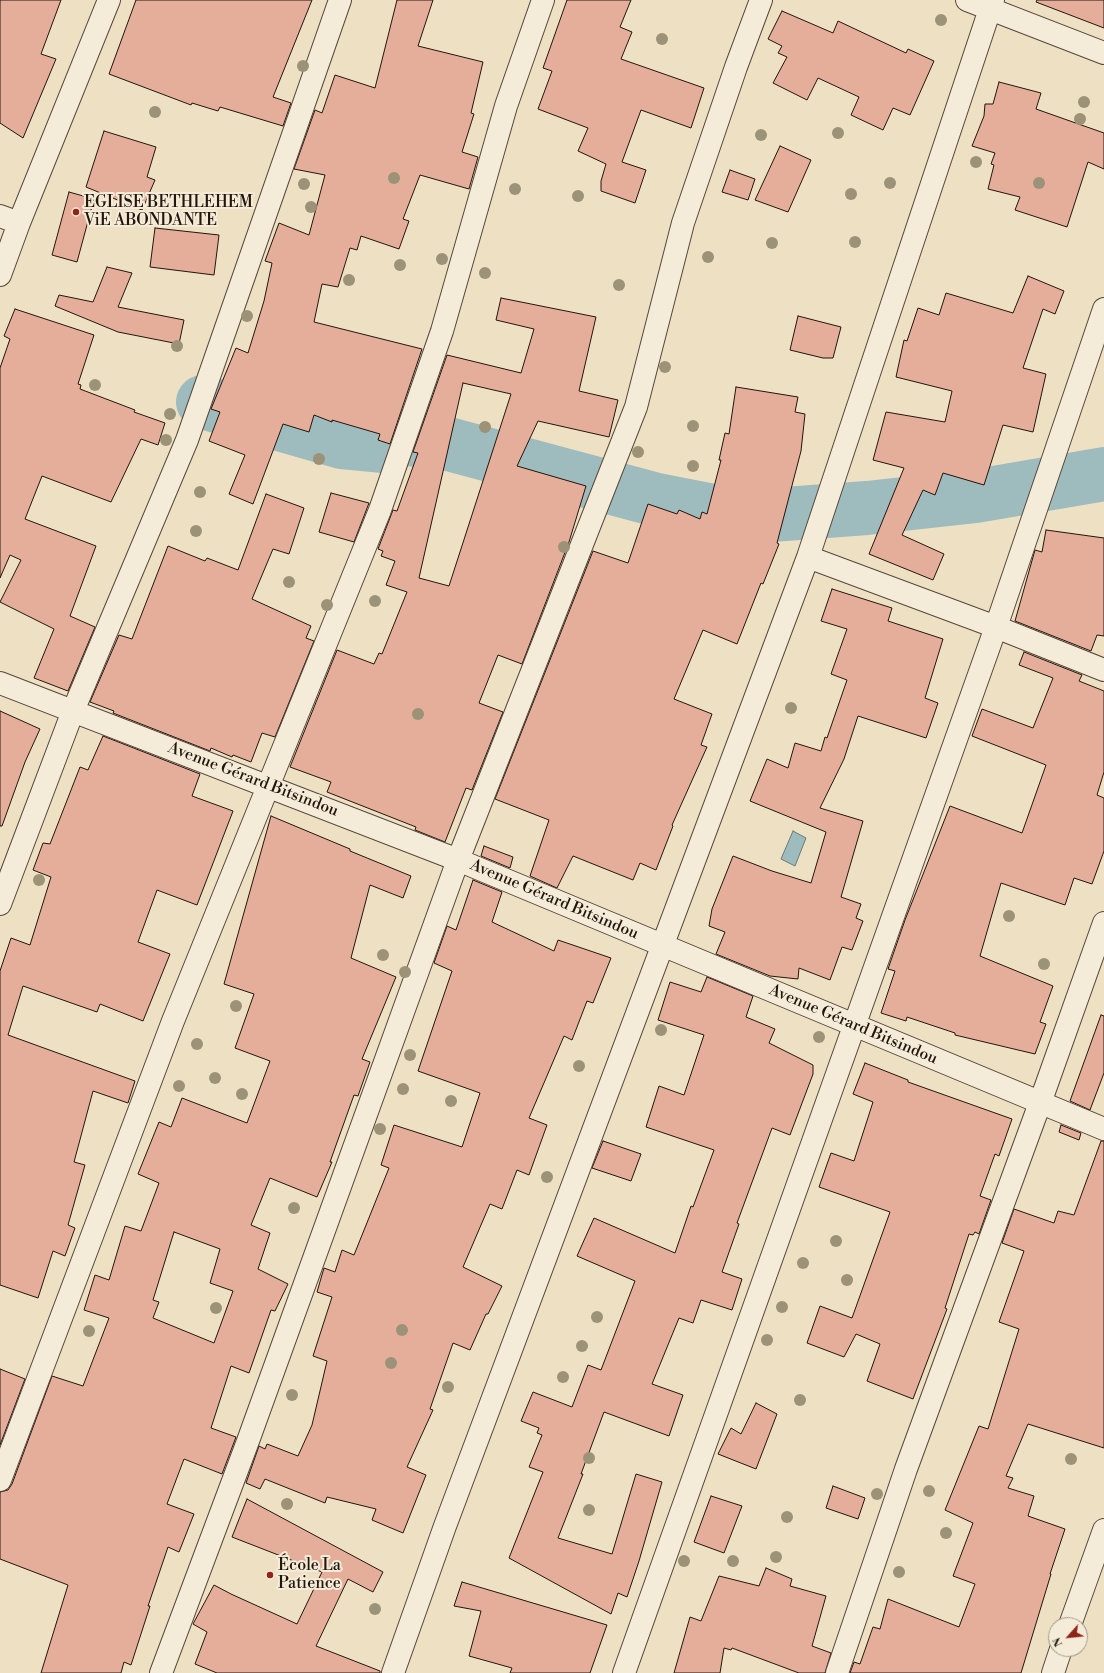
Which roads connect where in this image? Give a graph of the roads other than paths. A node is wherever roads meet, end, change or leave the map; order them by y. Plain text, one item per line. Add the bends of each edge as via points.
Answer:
1 (109, 0) edge
2 (340, 0) edge
3 (543, 0) edge
4 (761, 0) edge
5 (967, 0) edge
6 (992, 4) edge
7 (1104, 53) edge
8 (9, 220) edge
9 (0, 274) edge
10 (1104, 309) edge
11 (808, 557) junction
12 (996, 627) junction
13 (1104, 670) edge
14 (0, 683) edge
15 (73, 711) junction
16 (268, 785) junction
17 (458, 860) junction
18 (0, 904) edge
19 (1104, 923) edge
20 (663, 945) junction
21 (855, 1025) junction
22 (1040, 1103) junction
23 (1104, 1129) edge
24 (0, 1480) edge
25 (1104, 1530) edge
26 (1073, 1617) edge
27 (1058, 1657) edge
28 (161, 1673) edge
29 (394, 1673) edge
30 (624, 1673) edge
31 (837, 1673) edge
32 (1052, 1673) edge

1 - 8 street
2 - 15 street via 187,440
3 - 16 street via 506,106 442,331 380,510
4 - 17 street via 683,223 636,407
5 - 6 street
6 - 7 street
6 - 11 street
8 - 9 street
10 - 12 street
11 - 12 street
11 - 20 street
12 - 13 street
12 - 21 street
14 - 15 street, Avenue Gérard Bitsindou
15 - 16 street, Avenue Gérard Bitsindou
15 - 18 street
16 - 17 street, Avenue Gérard Bitsindou
16 - 24 street via 173,1021
17 - 20 street, Avenue Gérard Bitsindou
17 - 28 street
19 - 22 street
20 - 21 street, Avenue Gérard Bitsindou
20 - 29 street via 445,1526
21 - 22 street, Avenue Gérard Bitsindou
21 - 30 street
22 - 23 street, Avenue Gérard Bitsindou
22 - 31 street via 906,1469
25 - 26 street
27 - 32 street

